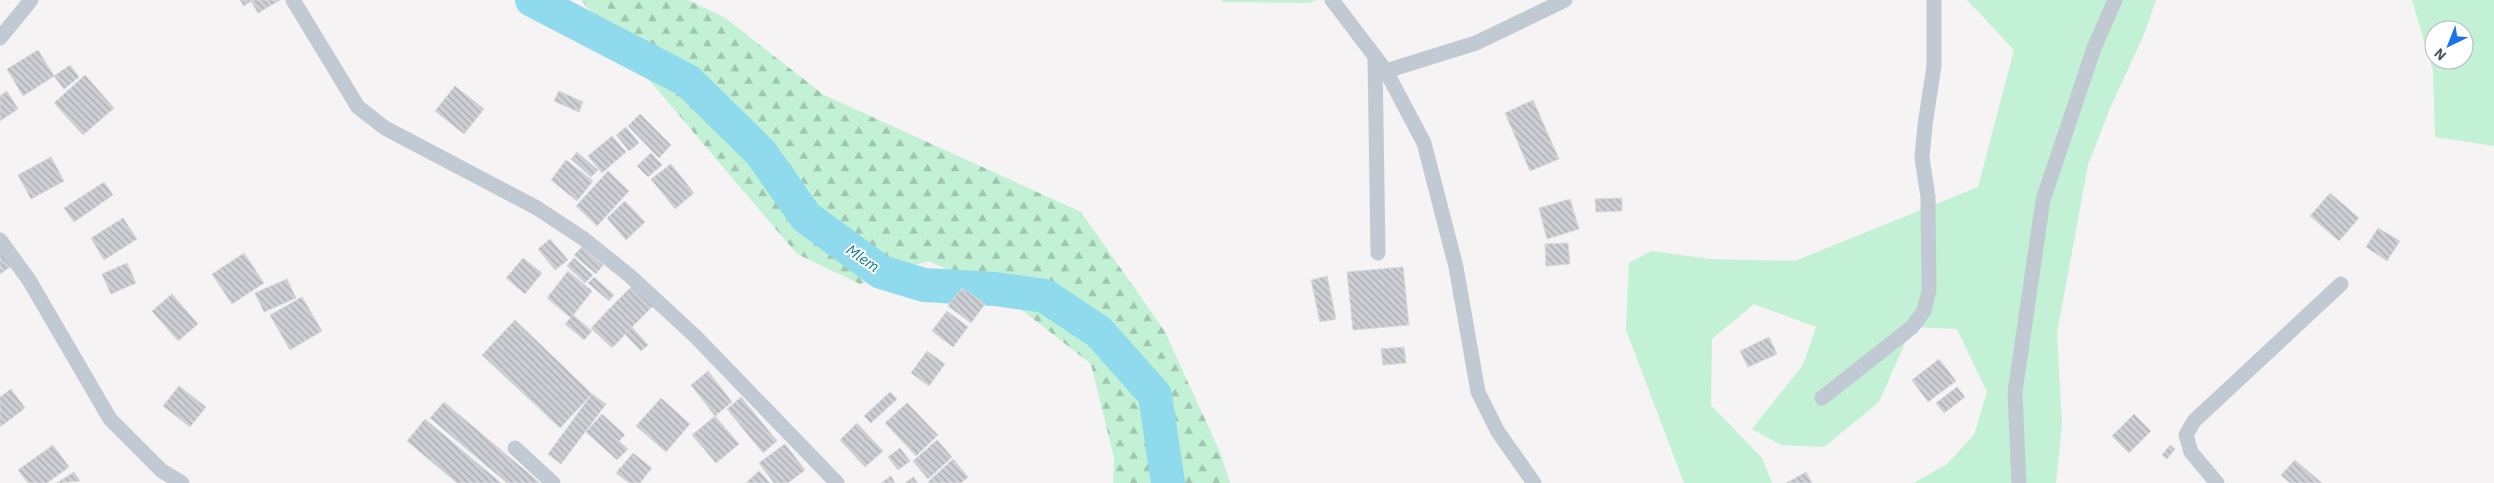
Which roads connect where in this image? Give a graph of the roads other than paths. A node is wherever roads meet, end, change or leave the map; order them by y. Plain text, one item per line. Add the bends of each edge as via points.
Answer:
1 (31, 0) edge
2 (293, 0) edge
3 (1332, 0) edge
4 (1565, 0) edge
5 (1934, 0) edge
6 (2114, 0) edge
7 (0, 38) edge
8 (1375, 57) junction
9 (1386, 71) junction
10 (0, 240) edge
11 (1378, 253) dead end
12 (2342, 284) dead end
13 (1822, 398) dead end
14 (515, 448) dead end
15 (182, 483) edge
16 (553, 483) edge
17 (837, 483) edge
18 (1534, 483) edge
19 (2019, 483) edge
20 (2217, 483) edge

1 - 7 street
2 - 17 street via 358,107 385,128 537,208 584,239 695,336
3 - 8 street
4 - 9 street via 1476,43
5 - 13 street via 1934,66 1922,158 1928,206 1929,290 1924,311 1912,327
6 - 19 street via 2094,48 2043,200 2016,392
8 - 9 street
8 - 11 street
9 - 18 street via 1424,143 1456,267 1478,392 1498,432
10 - 15 street via 29,280 110,419 162,471
12 - 20 street via 2194,421 2186,435 2191,452
14 - 16 street

